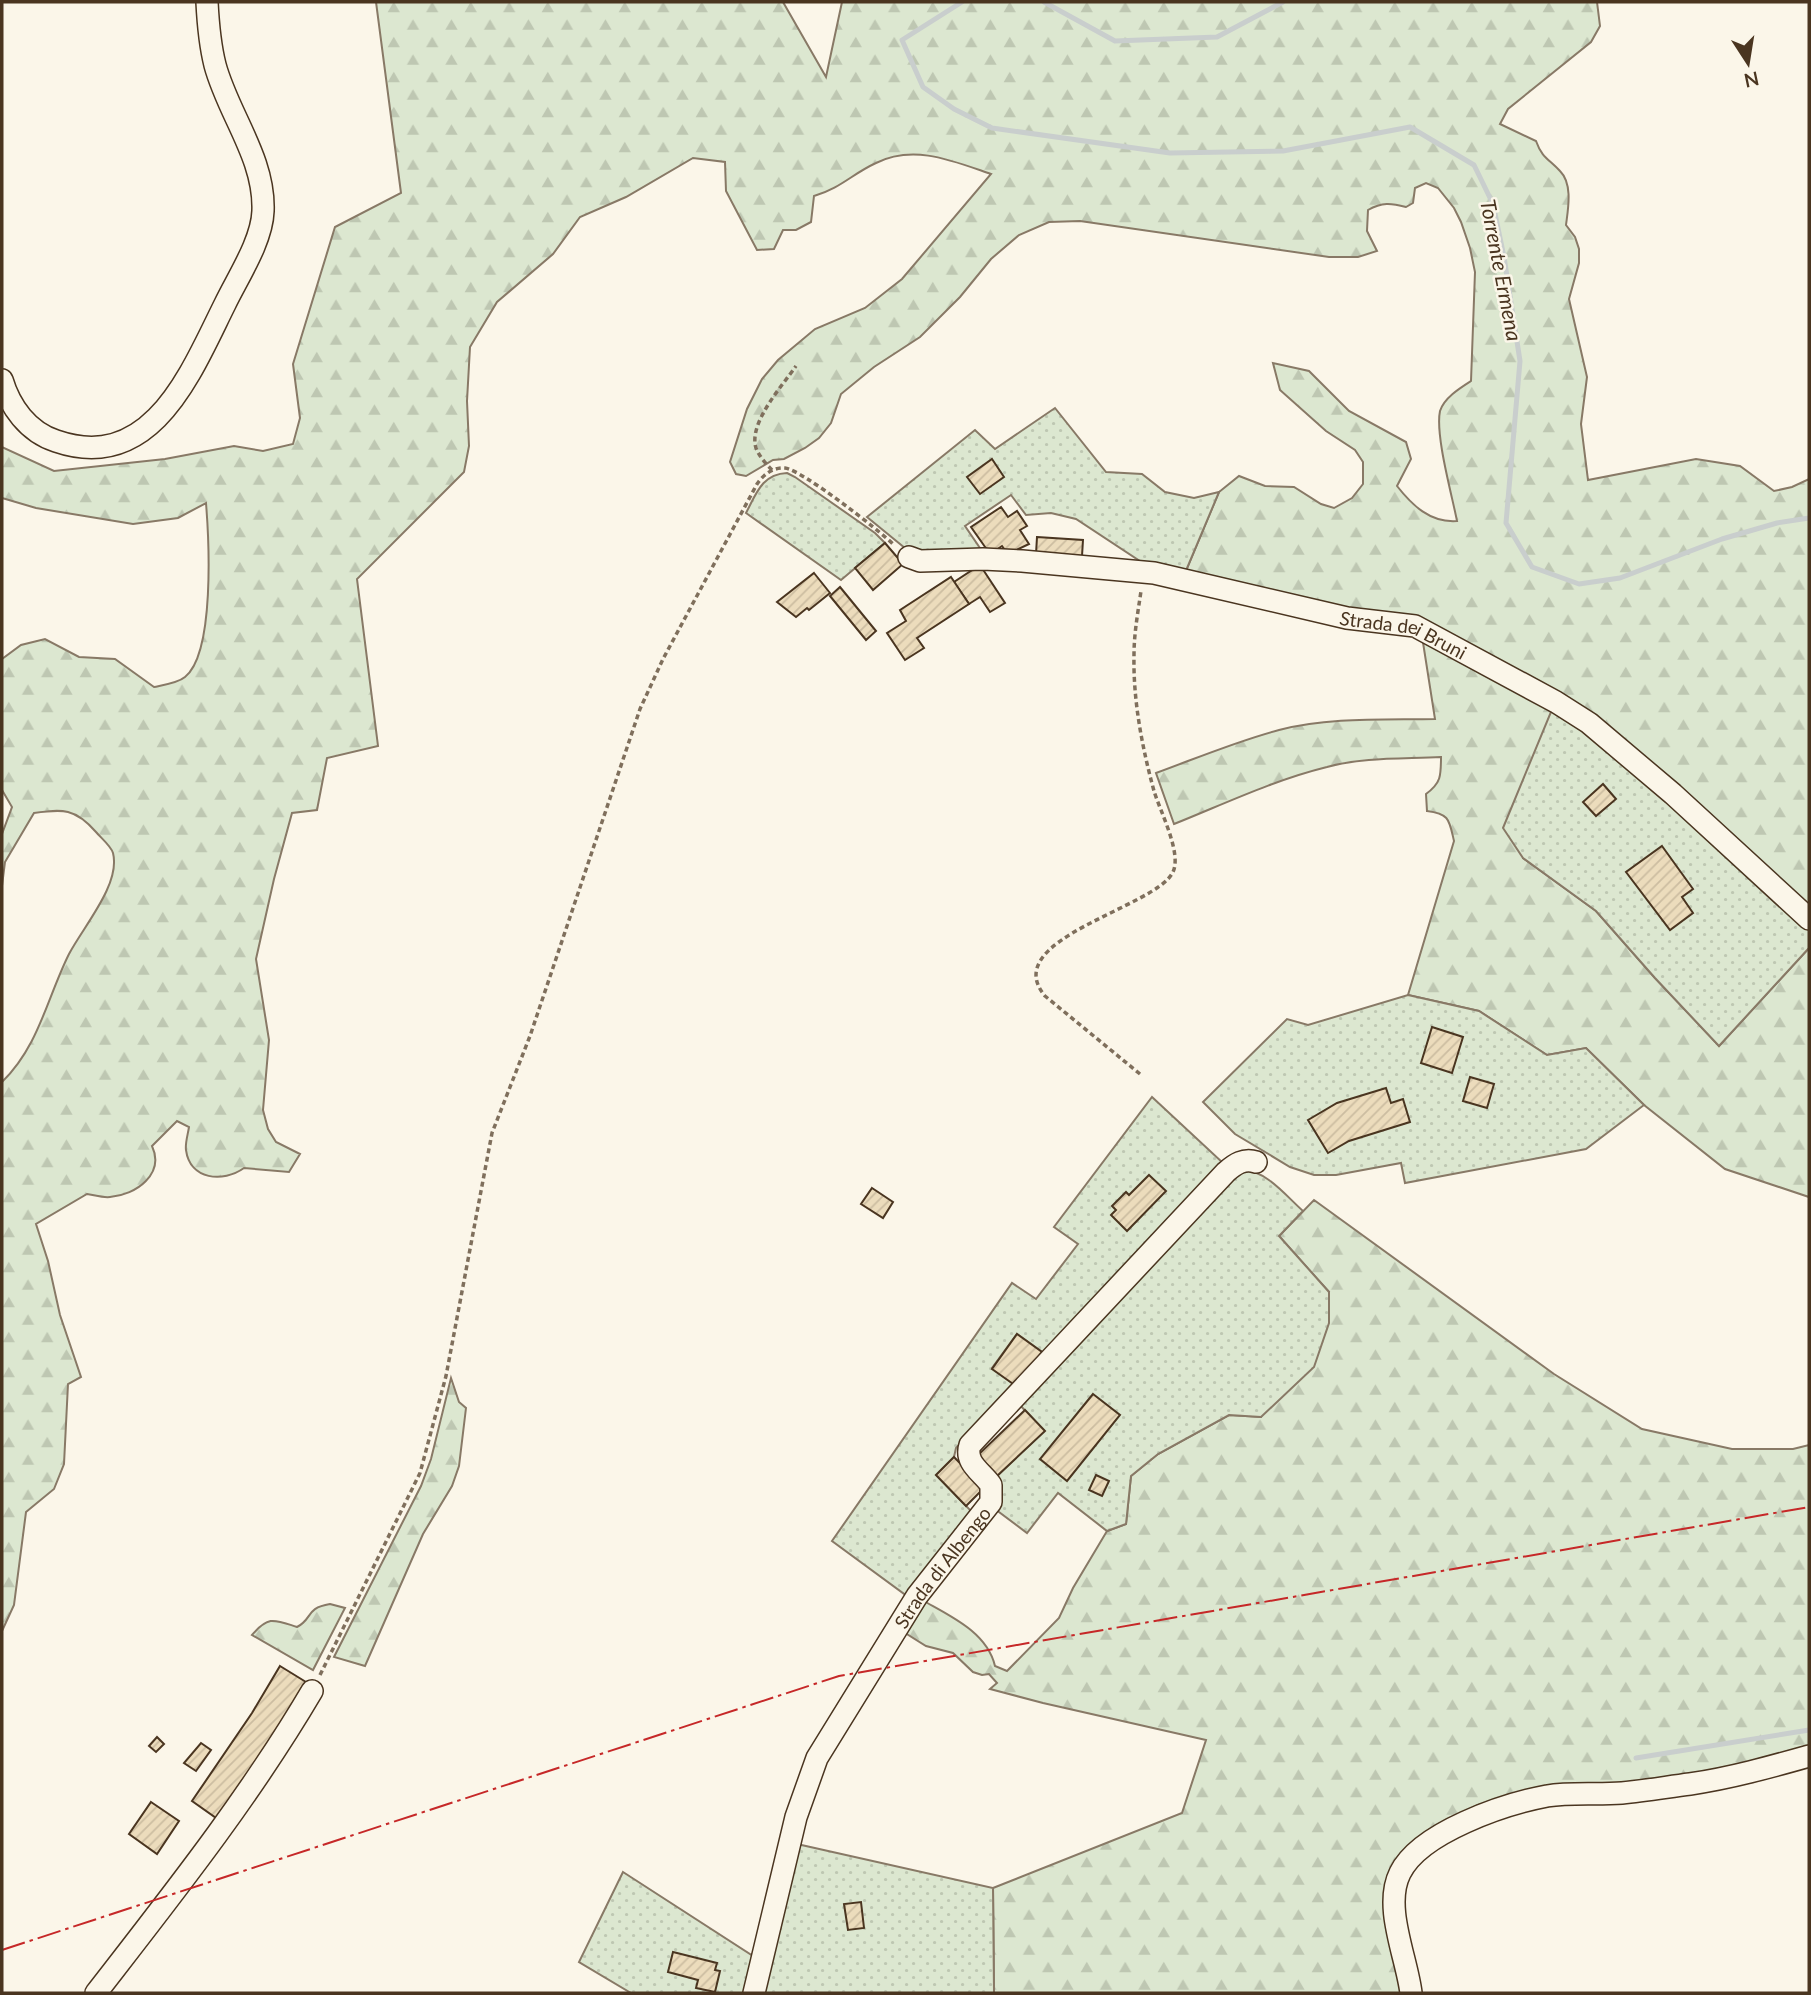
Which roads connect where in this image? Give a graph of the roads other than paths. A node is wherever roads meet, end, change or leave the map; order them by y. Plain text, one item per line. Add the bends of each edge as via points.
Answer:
1 (207, 2) edge
2 (2, 380) edge
3 (909, 557) road end
4 (1809, 919) edge
5 (1256, 1162) dead end
6 (312, 1691) road end
7 (1809, 1756) edge
8 (96, 1993) edge
9 (754, 1993) edge
10 (1411, 1993) edge

1 - 2 street via 215,65 259,176 263,212 254,246 188,378 166,410 141,433 108,446 75,448 50,439 21,419
3 - 4 street, Strada dei Bruni via 1143,572 1347,618 1420,628 1589,723
5 - 9 street, Strada di Albengo via 1239,1162 1226,1172 970,1445 969,1460 991,1485 991,1502 917,1596 817,1758 796,1817
6 - 8 street via 225,1825
7 - 10 street via 1694,1784 1549,1796 1462,1823 1415,1854 1400,1874 1395,1895 1397,1932

